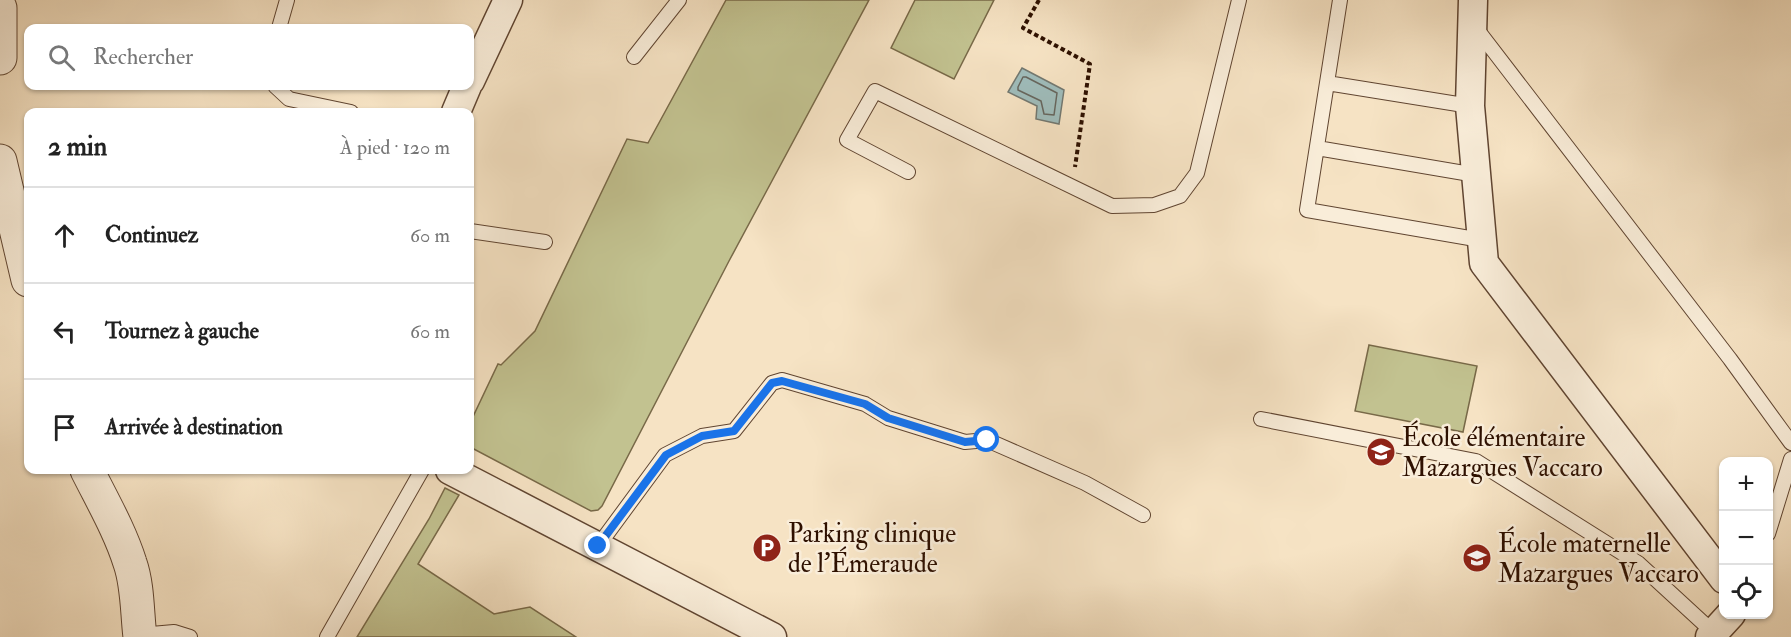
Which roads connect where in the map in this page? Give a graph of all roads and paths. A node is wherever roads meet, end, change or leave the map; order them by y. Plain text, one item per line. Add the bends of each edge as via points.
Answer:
1 (287, 0) edge
2 (508, 0) edge
3 (679, 0) edge
4 (1039, 0) edge
5 (1239, 0) edge
6 (1340, 0) edge
7 (0, 8) edge
8 (1473, 12) edge
9 (280, 24) edge
10 (634, 57) dead end
11 (0, 58) edge
12 (474, 72) edge
13 (1327, 83) junction
14 (279, 90) edge
15 (465, 90) edge
16 (1470, 106) junction
17 (332, 108) edge
18 (458, 108) edge
19 (1317, 148) junction
20 (0, 161) edge
21 (908, 172) dead end
22 (1476, 175) junction
23 (1072, 186) junction
24 (474, 232) edge
25 (1481, 240) junction
26 (545, 242) dead end
27 (24, 256) edge
28 (1261, 419) dead end
29 (1791, 442) edge
30 (1791, 459) edge
31 (89, 474) edge
32 (420, 474) edge
33 (458, 474) edge
34 (1143, 515) dead end
35 (1773, 518) edge
36 (598, 546) junction
37 (1719, 572) edge
38 (1721, 625) edge
39 (140, 636) edge
40 (190, 637) edge
41 (327, 637) edge
42 (772, 637) edge

1 - 9 lane
2 - 12 street
3 - 10 lane
4 - 23 path via 1023,28 1090,63
5 - 23 lane via 1197,173 1180,196 1154,205 1112,206
6 - 13 lane
7 - 11 street
8 - 16 street
8 - 29 lane
13 - 16 lane
13 - 19 lane
14 - 17 lane via 289,99
15 - 18 street
16 - 22 street
19 - 22 lane
19 - 25 lane via 1307,210
20 - 27 street
21 - 23 lane via 847,140 875,91
22 - 25 street
24 - 26 lane
25 - 37 street via 1484,263
28 - 38 lane via 1476,461 1638,562
30 - 35 lane
31 - 39 street via 131,564
32 - 41 lane
33 - 36 street
34 - 36 lane via 1085,483 987,440 965,442 888,418 865,404 782,381 772,383 734,431 702,436 666,455
36 - 42 street
39 - 40 lane via 174,632

